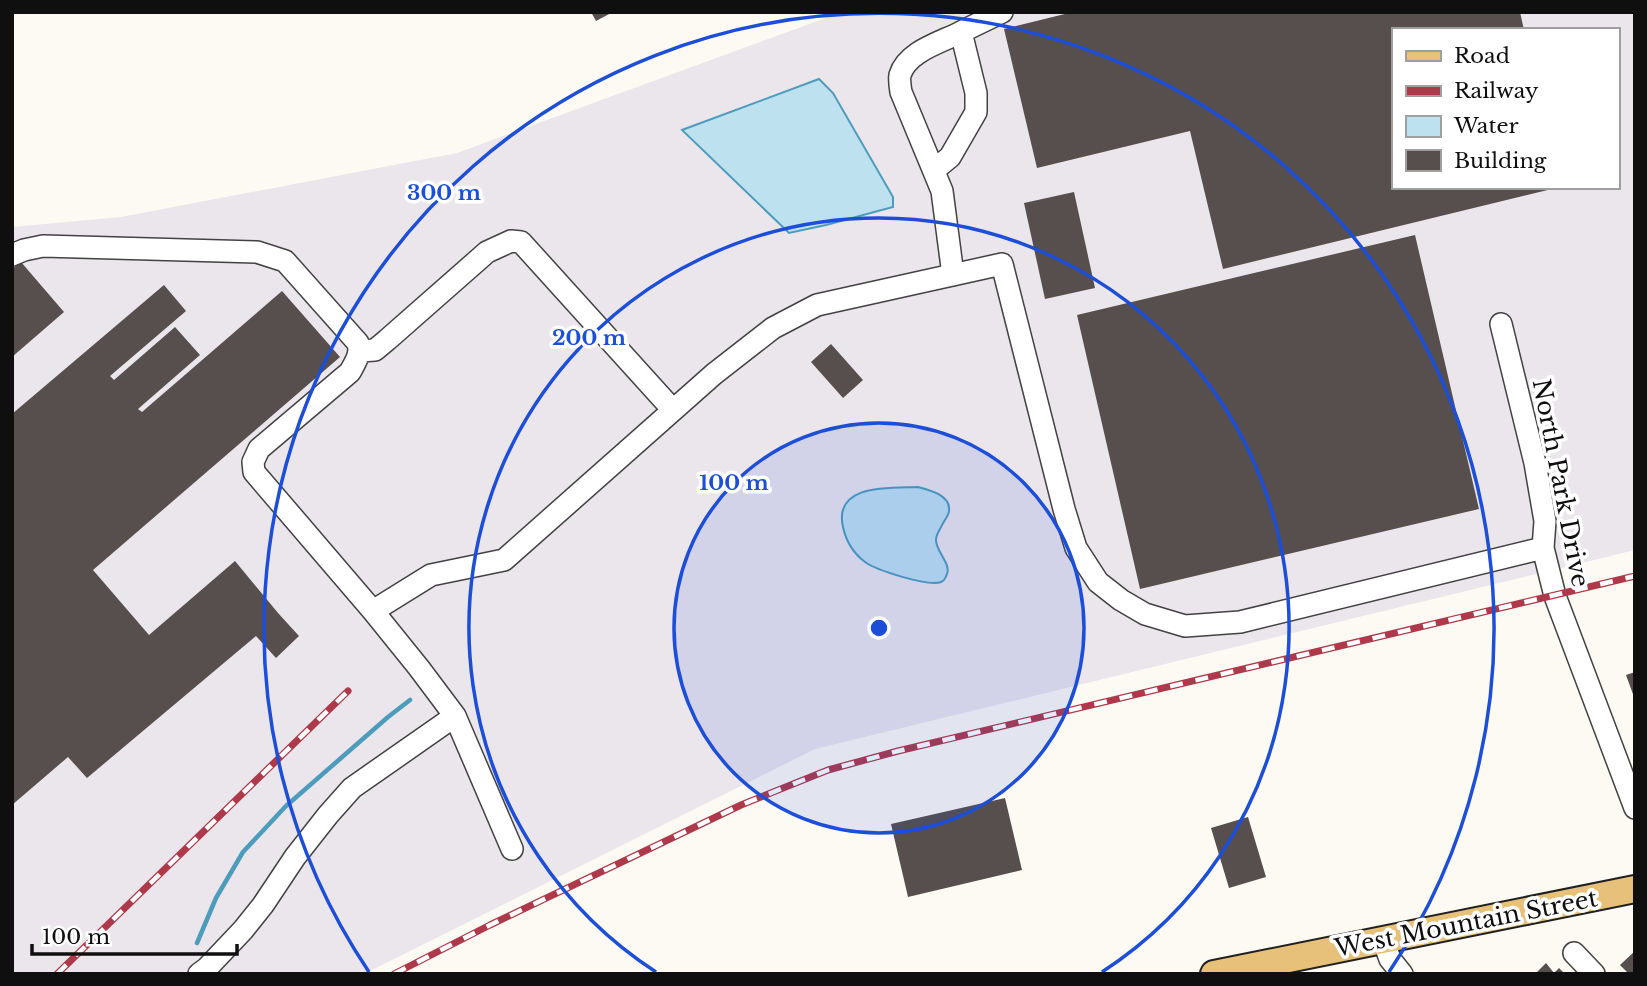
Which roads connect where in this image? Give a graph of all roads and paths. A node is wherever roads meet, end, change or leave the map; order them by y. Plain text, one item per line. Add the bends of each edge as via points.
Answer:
1 (1002, 12) edge
2 (961, 32) junction
3 (933, 170) junction
4 (12, 255) edge
5 (953, 275) junction
6 (1501, 324) dead end
7 (360, 351) junction
8 (673, 410) junction
9 (1543, 548) junction
10 (373, 611) junction
11 (455, 716) junction
12 (1635, 808) edge
13 (512, 849) dead end
14 (1635, 889) edge
15 (1383, 940) junction
16 (1574, 953) dead end
17 (199, 974) edge
18 (1214, 974) edge
19 (1402, 974) edge
20 (1594, 974) edge

1 - 2 street
2 - 3 street via 976,93 976,112 950,157
2 - 3 street via 910,59 900,76 901,92
3 - 5 street via 942,191
4 - 7 street via 43,246 264,253 285,261 358,342
5 - 8 street via 817,305 773,328
5 - 9 street via 1002,264 1076,548 1098,582 1145,614 1185,626 1240,622
6 - 9 street, North Park Drive via 1535,463 1545,521
7 - 8 street via 374,350 387,340 487,252 511,240 522,242
7 - 10 street via 351,372 259,449 253,462 254,472
8 - 10 street via 503,560 431,575
9 - 12 street, North Park Drive via 1555,596
10 - 11 street
11 - 13 street
11 - 17 street via 352,788 243,930
14 - 15 main road, West Mountain Street
15 - 18 main road, West Mountain Street
15 - 19 street
16 - 20 street

